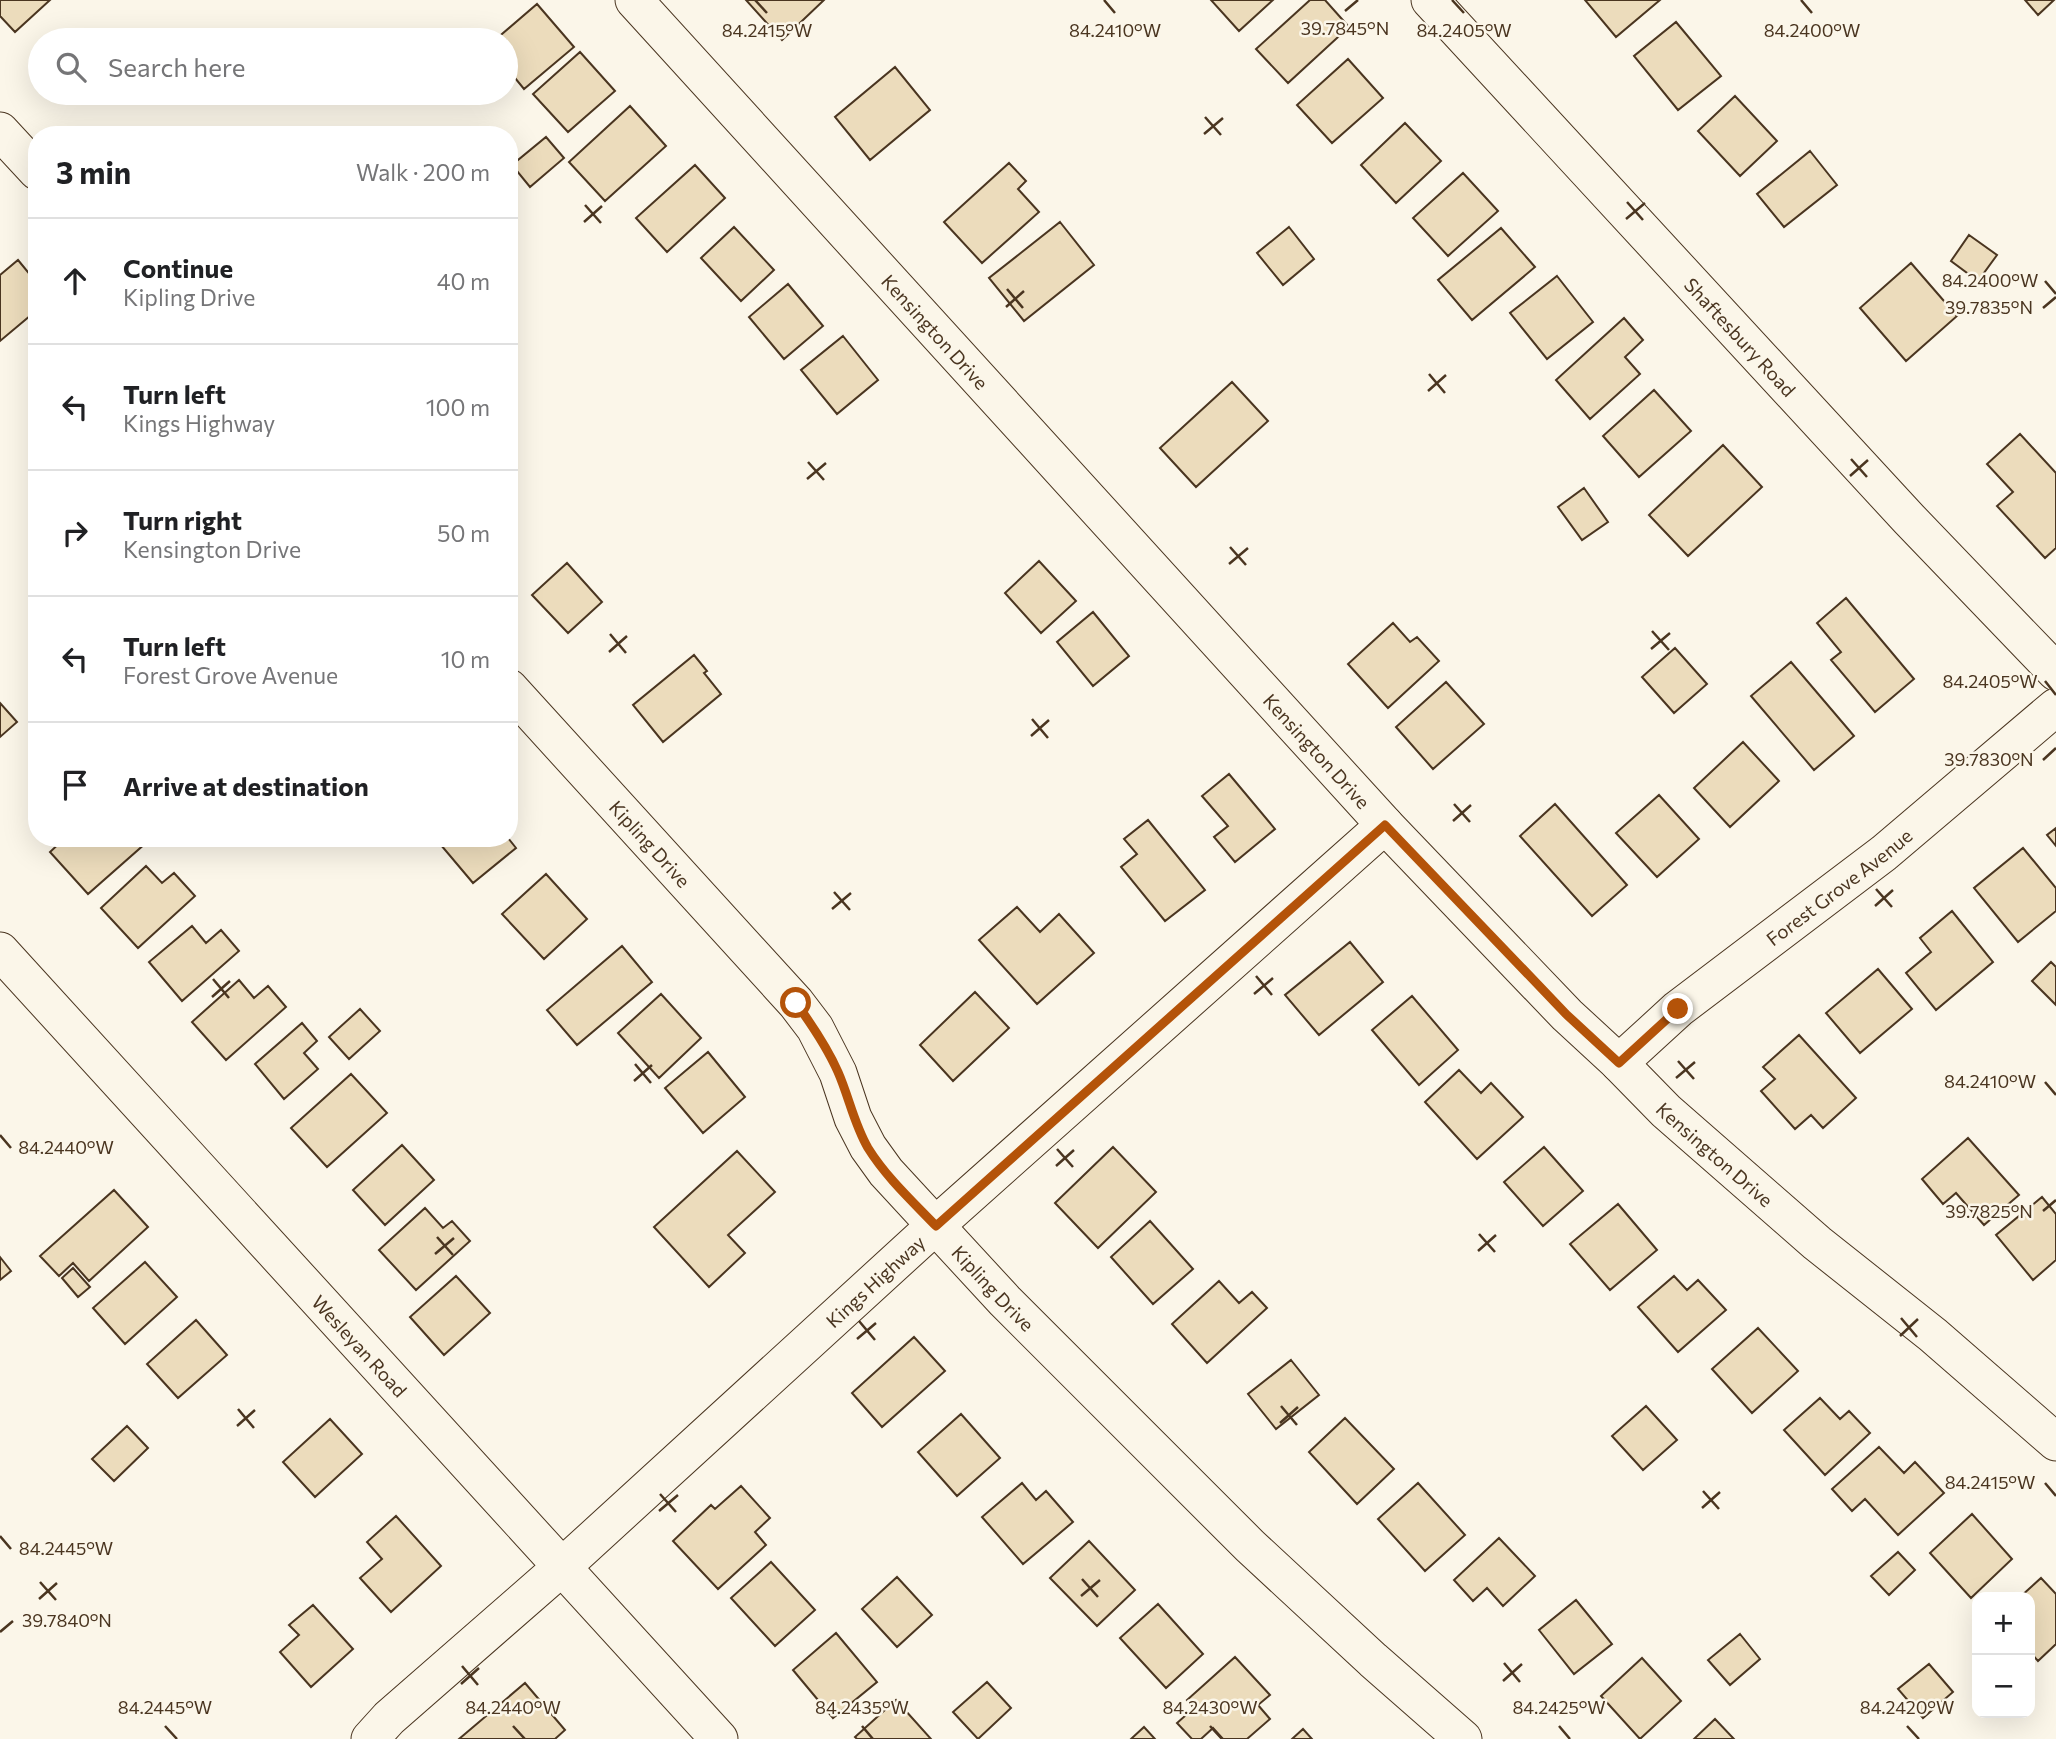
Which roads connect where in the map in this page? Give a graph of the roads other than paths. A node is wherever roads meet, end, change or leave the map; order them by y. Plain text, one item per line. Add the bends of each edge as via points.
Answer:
1 (634, 0) edge
2 (1430, 0) edge
3 (0, 131) edge
4 (28, 161) edge
5 (2056, 672) edge
6 (518, 698) edge
7 (2056, 707) edge
8 (1385, 825) junction
9 (0, 951) edge
10 (1619, 1063) junction
11 (936, 1226) junction
12 (2056, 1442) edge
13 (563, 1566) junction
14 (370, 1739) edge
15 (719, 1739) edge
16 (1464, 1739) edge

1 - 8 street, Kensington Drive
2 - 5 street, Shaftesbury Road via 1899,509
3 - 4 street
6 - 11 street, Kipling Drive via 796,1003 838,1073 868,1147
7 - 10 street, Forest Grove Avenue via 1884,853 1678,1009
8 - 10 street, Kensington Drive
8 - 11 street, Kings Highway
9 - 13 street, Wesleyan Road
10 - 12 street, Kensington Drive via 1666,1111 1817,1243 1933,1335
11 - 13 street, Kings Highway
11 - 16 street, Kipling Drive via 1250,1546
13 - 14 street, Kings Highway
13 - 15 street, Wesleyan Road

